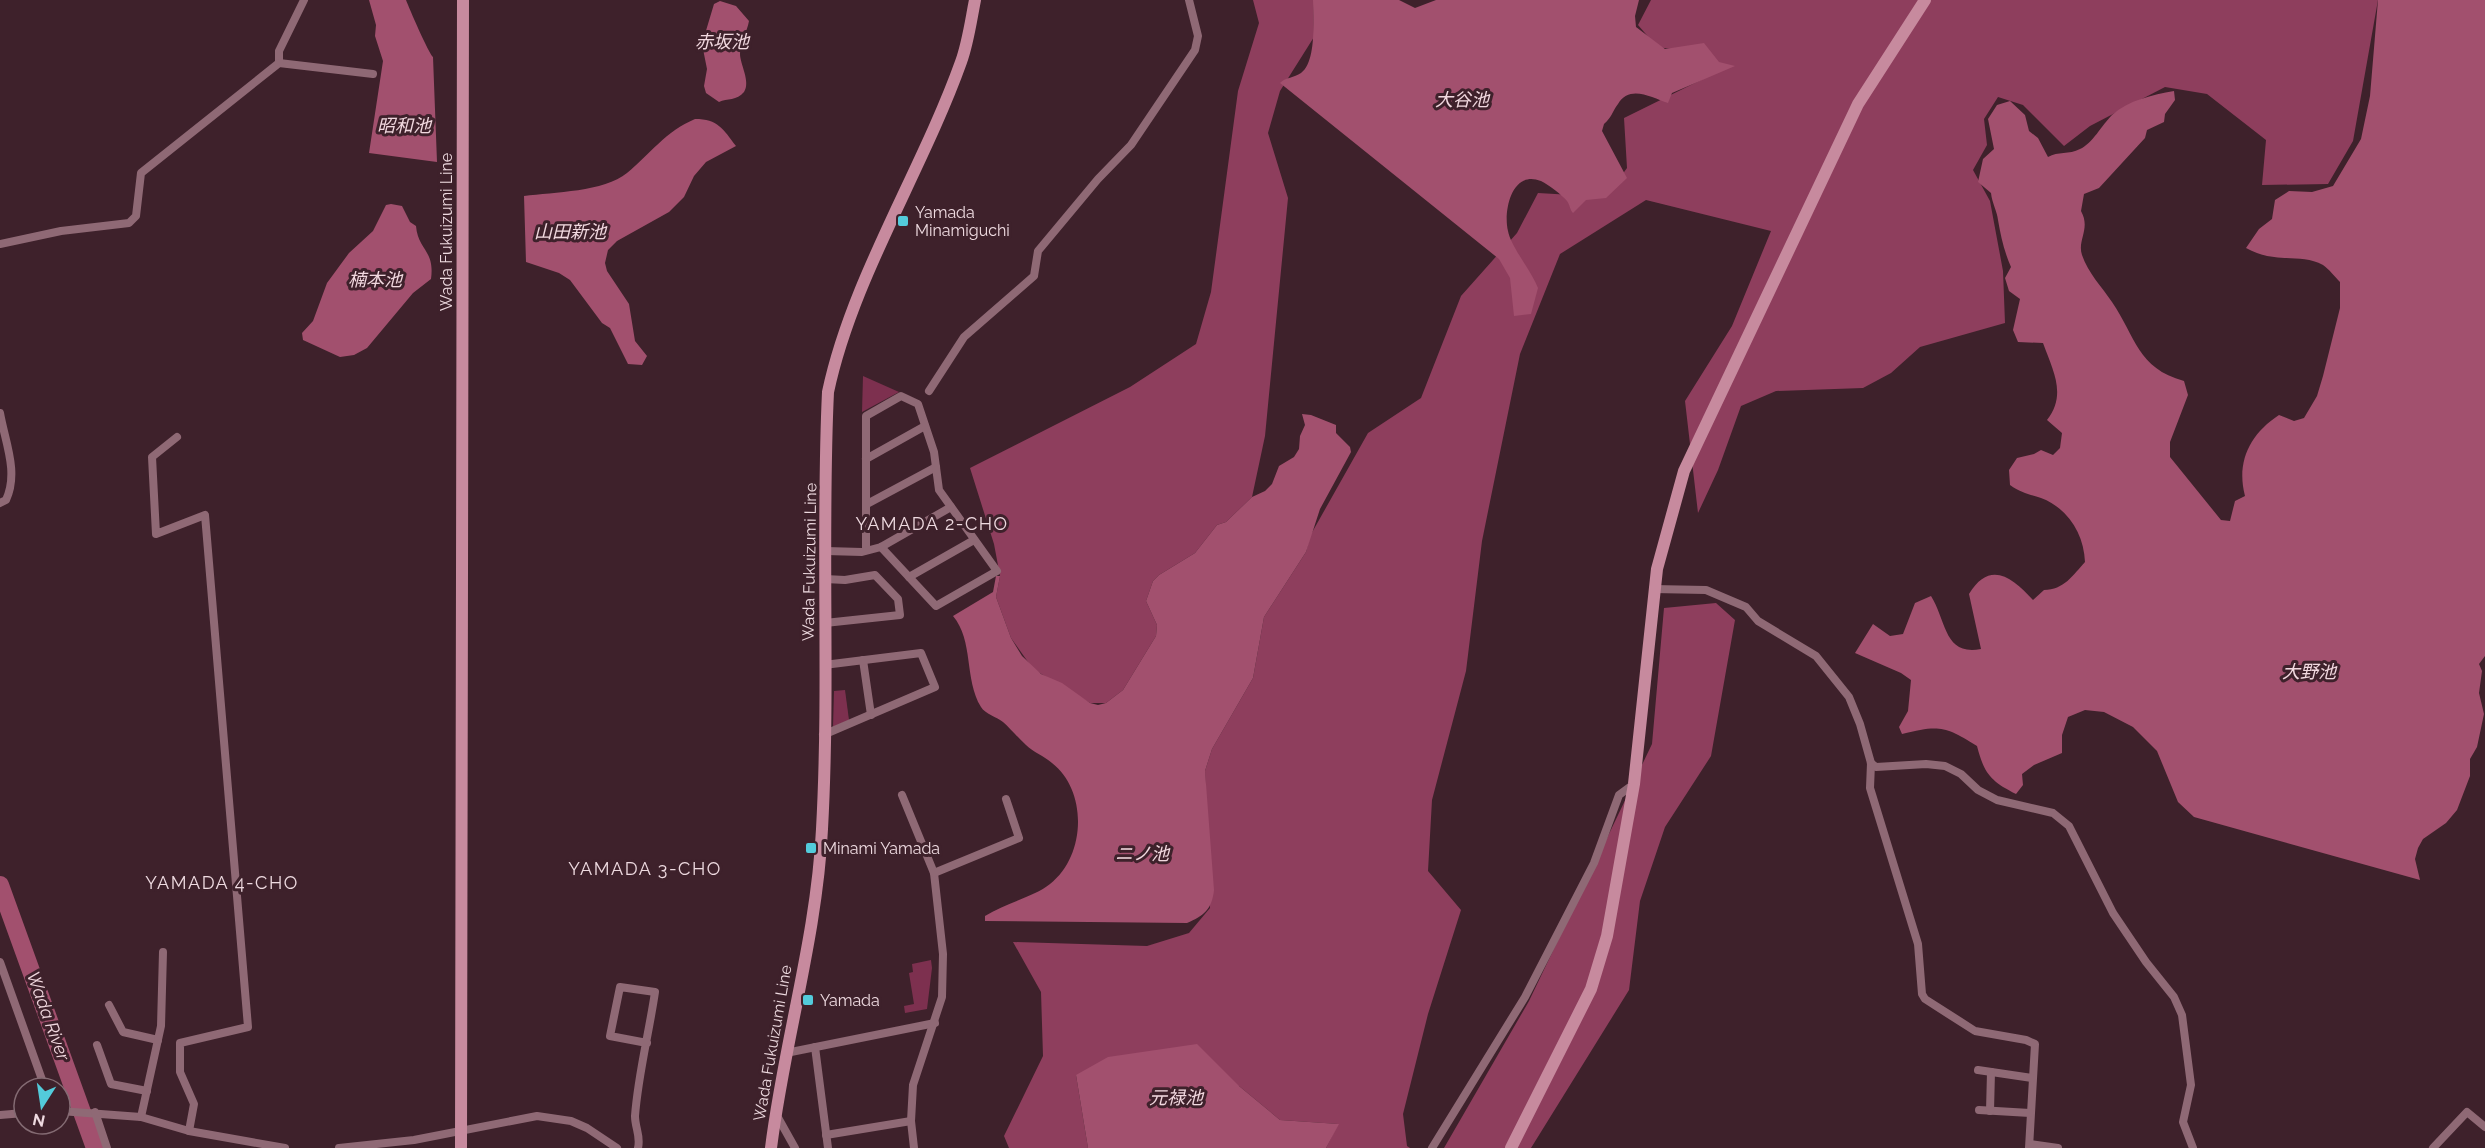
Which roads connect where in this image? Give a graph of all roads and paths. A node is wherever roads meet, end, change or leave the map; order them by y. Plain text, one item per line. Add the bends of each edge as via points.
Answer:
1 (304, 0) edge
2 (463, 0) edge
3 (975, 0) edge
4 (1189, 0) edge
5 (1924, 0) edge
6 (279, 63) junction
7 (373, 74) dead end
8 (0, 244) edge
9 (929, 391) dead end
10 (0, 413) edge
11 (925, 426) junction
12 (177, 437) dead end
13 (866, 459) junction
14 (936, 467) junction
15 (0, 503) edge
16 (867, 504) junction
17 (951, 507) junction
18 (974, 540) junction
19 (881, 547) junction
20 (866, 550) junction
21 (826, 551) junction
22 (909, 577) junction
23 (825, 579) junction
24 (1653, 589) junction
25 (825, 623) junction
26 (863, 660) junction
27 (824, 665) junction
28 (871, 715) junction
29 (823, 735) junction
30 (1871, 764) junction
31 (1634, 783) junction
32 (902, 795) dead end
33 (1006, 799) dead end
34 (933, 873) junction
35 (163, 952) dead end
36 (0, 962) edge
37 (109, 1005) dead end
38 (935, 1023) junction
39 (158, 1040) junction
40 (647, 1043) junction
41 (97, 1045) dead end
42 (815, 1047) junction
43 (786, 1053) junction
44 (1978, 1070) dead end
45 (1991, 1072) junction
46 (41, 1076) edge
47 (2032, 1078) junction
48 (147, 1091) junction
49 (1979, 1110) dead end
50 (72, 1111) edge
51 (1990, 1111) junction
52 (92, 1112) junction
53 (775, 1113) junction
54 (2030, 1113) junction
55 (141, 1117) junction
56 (911, 1121) junction
57 (2485, 1127) edge
58 (461, 1129) junction
59 (189, 1131) junction
60 (826, 1135) junction
61 (2029, 1146) edge
62 (107, 1148) edge
63 (285, 1148) edge
64 (339, 1148) edge
65 (461, 1148) edge
66 (617, 1148) edge
67 (638, 1148) edge
68 (771, 1148) edge
69 (795, 1148) edge
70 (828, 1148) edge
71 (915, 1148) edge
72 (1432, 1148) edge
73 (1511, 1148) edge
74 (2058, 1148) edge
75 (2193, 1148) edge
76 (2433, 1148) edge

1 - 6 street via 279,51
2 - 58 main road, Wada Fukuizumi Line
3 - 21 main road, Wada Fukuizumi Line via 962,61 853,311 834,366 827,420
4 - 9 street via 1198,36 1195,50 1131,145 1038,251 1034,276 964,337
5 - 24 main road via 1858,104 1684,471
6 - 7 street
6 - 8 street via 141,173 136,216 129,223 61,231
10 - 15 street via 11,462 12,487 6,501
11 - 13 street
11 - 13 street via 918,404 901,396 866,416
11 - 14 street
12 - 59 street via 152,457 156,534 205,515 248,1027 180,1043 180,1072 194,1104
13 - 16 street
14 - 16 street
14 - 17 street via 939,490
16 - 20 street
17 - 18 street
17 - 19 street
18 - 22 street
18 - 22 street via 997,571 936,606
19 - 20 street
19 - 22 street
20 - 21 street
21 - 23 main road, Wada Fukuizumi Line
23 - 25 main road, Wada Fukuizumi Line
23 - 25 street via 875,575 898,599 900,615
24 - 30 street via 1706,590 1746,607 1758,621 1816,656 1849,698
24 - 31 main road
25 - 27 main road, Wada Fukuizumi Line
26 - 27 street
26 - 28 street
26 - 28 street via 921,653 935,687
27 - 29 main road, Wada Fukuizumi Line
28 - 29 street
29 - 43 main road, Wada Fukuizumi Line via 822,830 808,941
30 - 47 street via 1870,788 1918,944 1922,994 1975,1031 2035,1044
30 - 75 street via 1945,766 1996,800 2053,813 2068,826 2113,913 2174,997 2182,1015 2191,1084 2183,1122
31 - 72 street via 1620,795 1594,863 1530,988
31 - 73 main road via 1607,936 1591,989
32 - 34 street
33 - 34 street via 1019,838
34 - 38 street via 943,954 942,997
35 - 39 street
36 - 46 street
37 - 39 street via 123,1032
38 - 42 street
38 - 56 street via 913,1085
39 - 48 street
40 - 40 street via 610,1036 620,987 655,992
40 - 67 street via 635,1116
41 - 48 street via 111,1084
42 - 43 street
42 - 60 street
43 - 53 main road, Wada Fukuizumi Line
44 - 45 street
45 - 47 street
45 - 51 street
47 - 54 street
48 - 55 street
49 - 51 street
50 - 52 street
51 - 54 street
52 - 55 street
52 - 62 street
53 - 68 main road, Wada Fukuizumi Line
53 - 69 street
54 - 61 street
55 - 59 street
56 - 60 street
56 - 71 street
57 - 76 street via 2467,1112
58 - 64 street via 414,1140
58 - 65 main road, Wada Fukuizumi Line
58 - 66 street via 537,1116 572,1121
59 - 63 street
60 - 70 street
61 - 74 street

